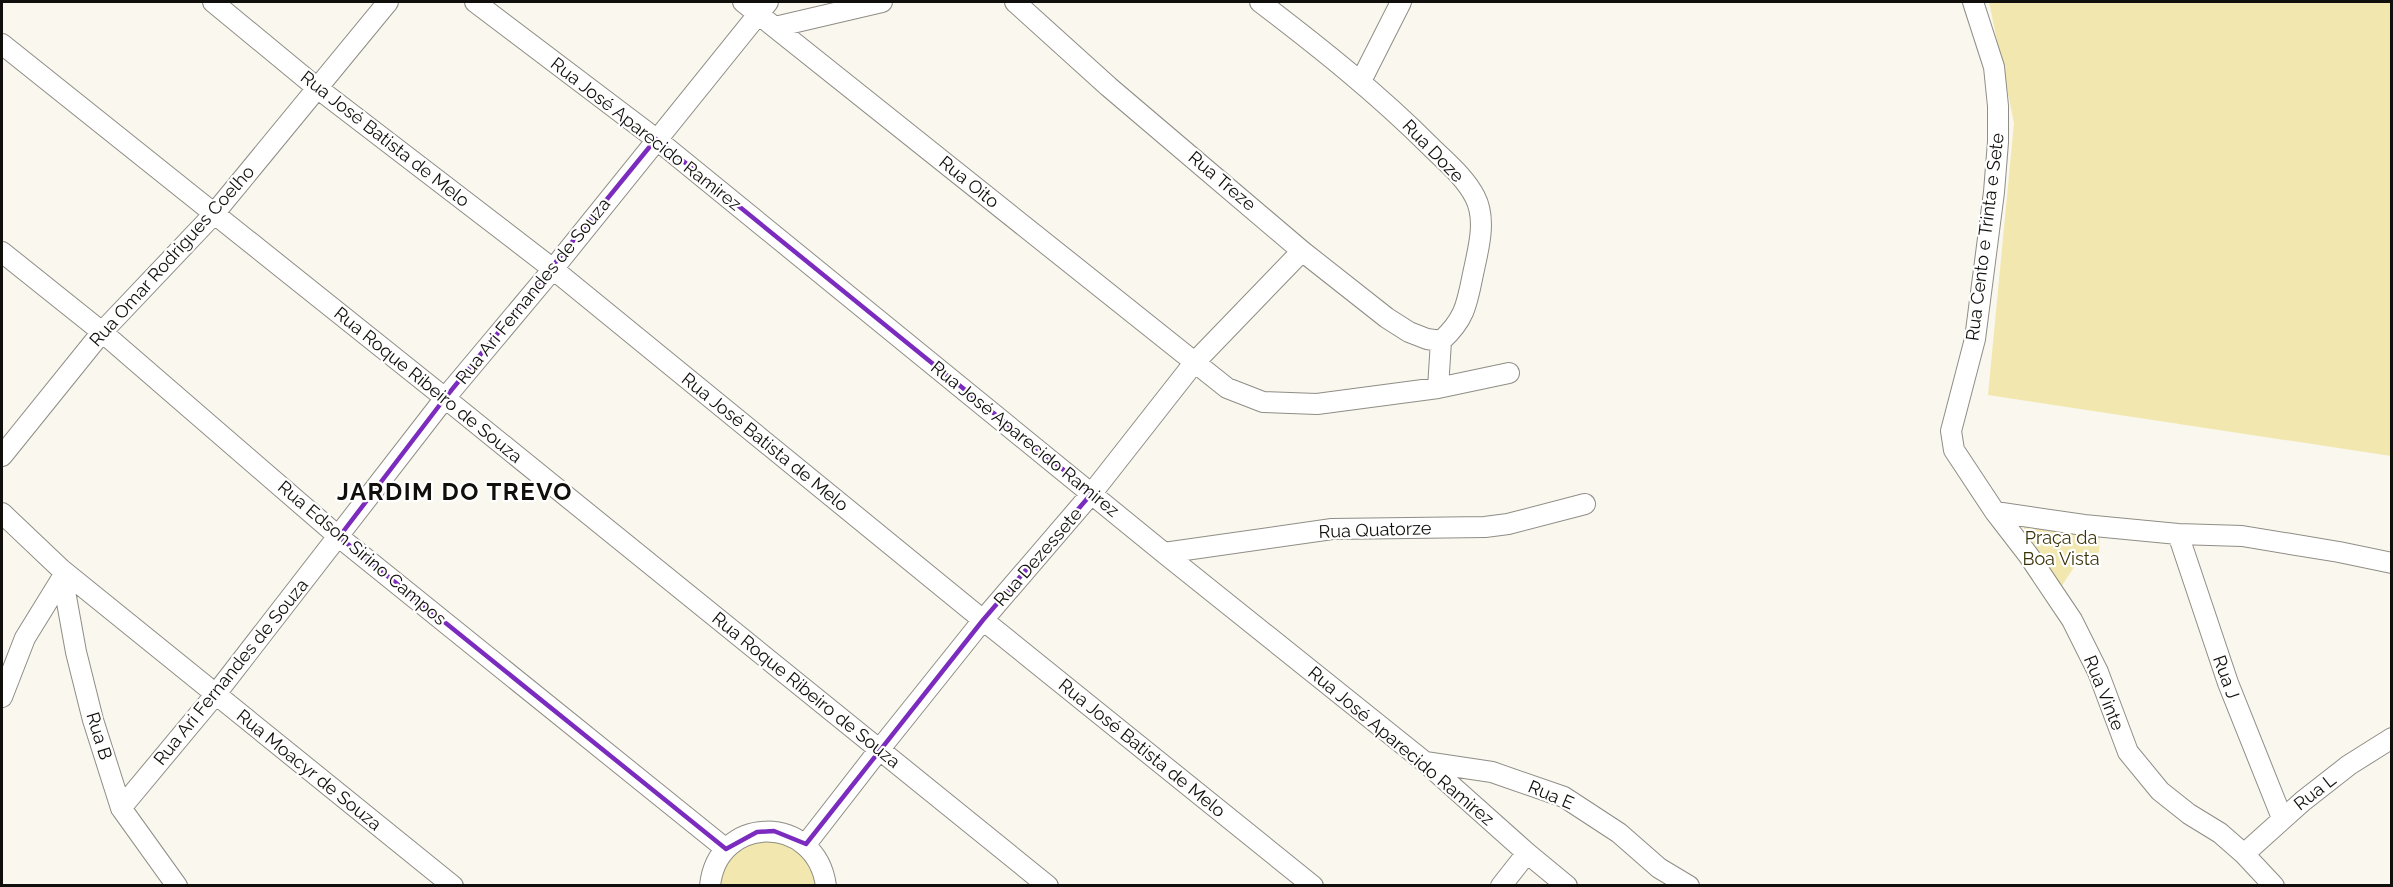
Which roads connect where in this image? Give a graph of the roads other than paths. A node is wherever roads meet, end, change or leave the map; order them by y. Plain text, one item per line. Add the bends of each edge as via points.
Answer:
1 (213, 2) edge
2 (388, 2) edge
3 (475, 2) edge
4 (882, 2) edge
5 (1015, 2) edge
6 (1260, 2) edge
7 (1401, 2) edge
8 (1974, 2) edge
9 (756, 5) edge
10 (775, 27) junction
11 (2, 44) edge
12 (1361, 81) junction
13 (316, 87) junction
14 (656, 140) junction
15 (213, 215) junction
16 (1302, 250) junction
17 (2, 252) edge
18 (553, 269) junction
19 (102, 332) junction
20 (1441, 341) junction
21 (1194, 363) junction
22 (1509, 374) dead end
23 (1438, 388) junction
24 (445, 398) junction
25 (2, 456) edge
26 (1967, 470) joint
27 (1092, 493) junction
28 (1585, 504) dead end
29 (1995, 512) junction
30 (2, 513) edge
31 (2178, 534) junction
32 (339, 537) junction
33 (1164, 553) junction
34 (2391, 563) edge
35 (62, 573) junction
36 (983, 620) junction
37 (216, 695) junction
38 (2, 697) edge
39 (2391, 738) edge
40 (879, 750) junction
41 (1425, 762) junction
42 (121, 808) junction
43 (2282, 818) junction
44 (806, 844) junction
45 (726, 849) junction
46 (1527, 853) junction
47 (2244, 854) junction
48 (177, 885) edge
49 (453, 885) edge
50 (711, 885) edge
51 (826, 885) edge
52 (1048, 885) edge
53 (1314, 885) edge
54 (1501, 885) edge
55 (1567, 885) edge
56 (1689, 885) edge
57 (2274, 885) edge

1 - 13 street, Rua José Batista de Melo
2 - 13 street, Rua Omar Rodrigues Coelho
3 - 14 street, Rua José Aparecido Ramirez
4 - 10 street
5 - 16 street, Rua Treze
6 - 12 street, Rua Doze
7 - 12 street
8 - 26 street, Rua Cento e Trinta e Sete via 1994,67 1998,118 1994,192 1975,339 1950,431 1954,450
9 - 10 street, Rua Oito
9 - 14 street, Rua Ari Fernandes de Souza
10 - 21 street, Rua Oito
11 - 15 street, Rua Roque Ribeiro de Souza
12 - 20 street, Rua Doze via 1460,176 1476,198 1481,220 1467,307 1456,327
13 - 15 street, Rua Omar Rodrigues Coelho
13 - 18 street, Rua José Batista de Melo
14 - 18 street, Rua Ari Fernandes de Souza
14 - 27 street, Rua José Aparecido Ramirez
15 - 19 street, Rua Omar Rodrigues Coelho
15 - 24 street, Rua Roque Ribeiro de Souza
16 - 20 street, Rua Treze via 1387,318 1409,332
16 - 21 street, Rua Dezessete
17 - 19 street, Rua Edson Sirino Campos
18 - 24 street, Rua Ari Fernandes de Souza
18 - 36 street, Rua José Batista de Melo
19 - 25 street, Rua Omar Rodrigues Coelho
19 - 32 street, Rua Edson Sirino Campos
20 - 23 street
21 - 23 street via 1227,388 1263,402 1317,404
21 - 27 street, Rua Dezessete
22 - 23 street
24 - 32 street, Rua Ari Fernandes de Souza
24 - 40 street, Rua Roque Ribeiro de Souza
26 - 29 street, Rua Vinte
27 - 33 street, Rua José Aparecido Ramirez
27 - 36 street, Rua Dezessete
28 - 33 street, Rua Quatorze via 1485,527 1332,529
29 - 31 street
29 - 47 street, Rua Vinte via 2072,620 2098,672 2128,752 2160,791
30 - 35 street, Rua Moacyr de Souza
31 - 34 street via 2242,536
31 - 43 street, Rua J via 2224,672
32 - 37 street, Rua Ari Fernandes de Souza
32 - 45 street, Rua Edson Sirino Campos
33 - 41 street, Rua José Aparecido Ramirez
35 - 37 street, Rua Moacyr de Souza
35 - 38 street via 25,638
35 - 42 street, Rua B via 79,664
36 - 40 street, Rua Dezessete
36 - 53 street, Rua José Batista de Melo
37 - 42 street, Rua Ari Fernandes de Souza
37 - 49 street, Rua Moacyr de Souza
39 - 43 street, Rua L via 2349,765
40 - 44 street, Rua Dezessete
40 - 52 street, Rua Roque Ribeiro de Souza
41 - 46 street, Rua José Aparecido Ramirez
41 - 56 street, Rua E via 1492,772 1564,796 1619,833 1659,868
42 - 48 street, Rua B
43 - 47 street, Rua L
44 - 45 street via 791,835 757,832
44 - 51 street via 818,858
45 - 50 street via 715,864
46 - 54 street
46 - 55 street, Rua José Aparecido Ramirez
47 - 57 street, Rua Vinte

